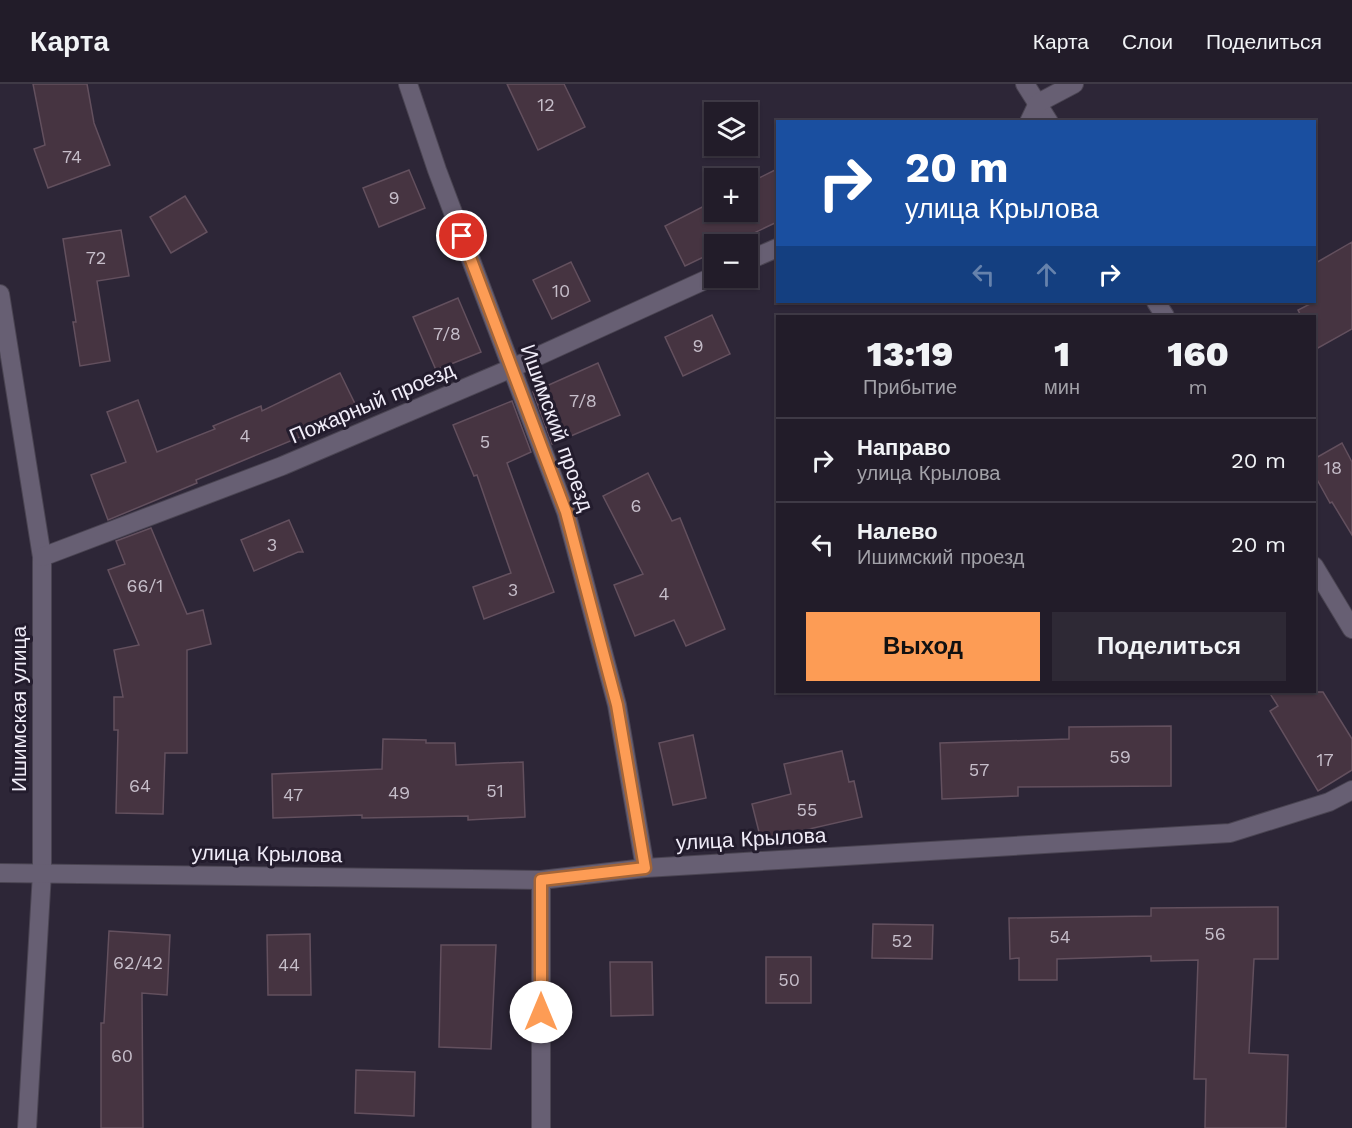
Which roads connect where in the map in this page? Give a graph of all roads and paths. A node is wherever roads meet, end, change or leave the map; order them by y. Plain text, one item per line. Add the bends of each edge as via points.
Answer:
1 (408, 84) edge
2 (1025, 84) edge
3 (1074, 84) edge
4 (1038, 103) junction
5 (1030, 120) edge
6 (1048, 120) edge
7 (776, 248) edge
8 (758, 256) edge
9 (704, 281) edge
10 (0, 294) edge
11 (512, 368) junction
12 (42, 557) junction
13 (1316, 569) edge
14 (1352, 629) edge
15 (1352, 790) edge
16 (645, 868) junction
17 (0, 873) edge
18 (42, 873) junction
19 (541, 880) junction
20 (27, 1128) edge
21 (541, 1128) edge

1 - 11 street, Ишимский проезд
2 - 4 street
3 - 4 street
4 - 5 street
4 - 6 street
7 - 8 street
9 - 11 street, Пожарный проезд
10 - 12 street, Ишимская улица
11 - 12 street, Пожарный проезд via 282,466
11 - 16 street, Ишимский проезд via 566,512 617,705
12 - 18 street, Ишимская улица
13 - 14 street
15 - 16 street, улица Крылова via 1329,802 1230,833
16 - 19 street, улица Крылова
17 - 18 street, улица Крылова
18 - 19 street, улица Крылова
18 - 20 street, Ишимская улица
19 - 21 street

